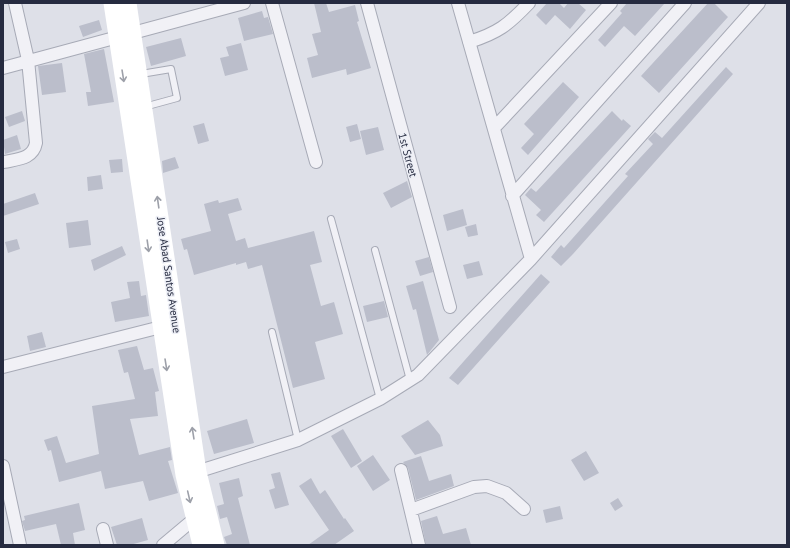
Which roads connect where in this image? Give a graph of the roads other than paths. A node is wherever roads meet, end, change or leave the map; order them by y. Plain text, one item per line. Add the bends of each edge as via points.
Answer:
1 (15, 3) edge
2 (112, 3) edge
3 (128, 3) edge
4 (244, 3) edge
5 (272, 3) edge
6 (367, 3) edge
7 (458, 3) edge
8 (529, 3) edge
9 (611, 3) edge
10 (685, 3) edge
11 (759, 3) edge
12 (124, 35) junction
13 (469, 42) junction
14 (28, 60) junction
15 (3, 68) edge
16 (139, 74) junction
17 (144, 106) junction
18 (494, 128) junction
19 (4, 162) edge
20 (316, 162) dead end
21 (512, 196) junction
22 (332, 219) dead end
23 (375, 250) dead end
24 (531, 259) junction
25 (450, 307) dead end
26 (168, 325) junction
27 (272, 332) dead end
28 (3, 367) edge
29 (411, 380) junction
30 (380, 398) junction
31 (298, 440) junction
32 (3, 466) edge
33 (401, 470) dead end
34 (191, 473) junction
35 (524, 509) dead end
36 (411, 510) junction
37 (201, 517) junction
38 (103, 529) dead end
39 (20, 545) edge
40 (107, 545) edge
41 (163, 545) edge
42 (200, 545) edge
43 (216, 545) edge
44 (419, 545) edge

1 - 14 street
2 - 12 main road, Jose Abad Santos Avenue
3 - 12 main road, Jose Abad Santos Avenue
4 - 12 street
5 - 20 street
6 - 25 street, 1st Street
7 - 13 street
8 - 13 street via 496,33
9 - 18 street
10 - 21 street
11 - 24 street
12 - 14 street
12 - 16 main road, Jose Abad Santos Avenue
12 -> 26 main road, Jose Abad Santos Avenue
13 - 18 street
14 - 15 street
14 - 19 street via 35,149 30,156
16 - 17 main road, Jose Abad Santos Avenue
16 - 17 lane via 171,69 177,98
26 -> 17 main road, Jose Abad Santos Avenue
18 - 21 street
21 - 24 street
22 - 30 lane
23 - 29 lane
24 - 29 street via 458,336
26 - 28 street
26 - 34 main road, Jose Abad Santos Avenue
27 - 31 lane
29 - 30 street
30 - 31 street
31 - 34 street
32 - 39 street
33 - 36 street
34 - 37 main road, Jose Abad Santos Avenue
35 - 36 street via 506,493 486,486 474,487
36 - 44 street
37 - 41 street
37 - 42 main road, Jose Abad Santos Avenue
37 - 43 main road, Jose Abad Santos Avenue
38 - 40 street

